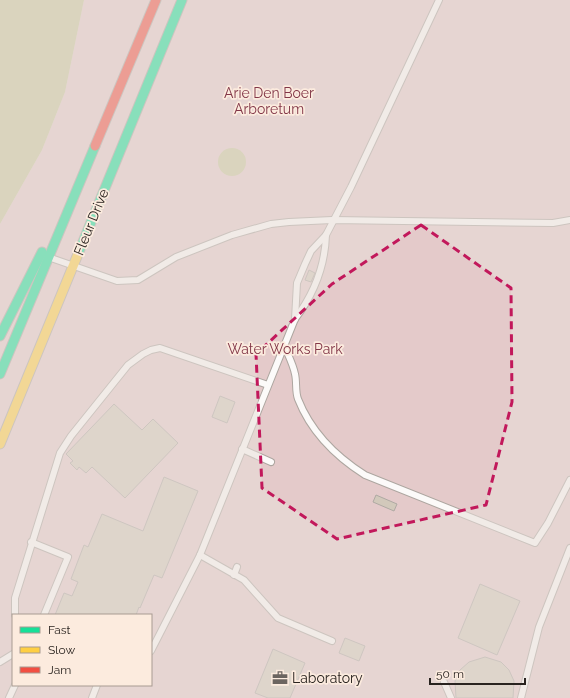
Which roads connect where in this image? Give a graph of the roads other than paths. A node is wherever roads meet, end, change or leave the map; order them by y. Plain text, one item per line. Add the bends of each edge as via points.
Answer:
1 (156, 0) edge
2 (182, 0) edge
3 (439, 0) edge
4 (93, 150) junction
5 (332, 220) junction
6 (570, 220) edge
7 (326, 235) junction
8 (48, 256) junction
9 (73, 266) junction
10 (295, 319) junction
11 (0, 336) edge
12 (284, 345) junction
13 (0, 374) edge
14 (268, 385) junction
15 (0, 444) edge
16 (242, 449) junction
17 (271, 462) dead end
18 (570, 480) edge
19 (31, 542) junction
20 (570, 548) edge
21 (200, 555) junction
22 (237, 567) dead end
23 (234, 575) junction
24 (15, 614) edge
25 (44, 614) edge
26 (332, 641) dead end
27 (152, 649) edge
28 (12, 655) edge
29 (0, 662) edge
30 (444, 682) dead end
31 (15, 686) edge
32 (97, 686) edge
33 (9, 698) edge
34 (92, 698) edge
35 (451, 698) edge
36 (521, 698) edge

1 - 4 main road, Fleur Drive
2 - 9 main road, Fleur Drive
3 - 5 lane via 351,187
4 - 8 main road, Fleur Drive
4 - 11 main road
5 - 6 lane via 553,223
5 - 7 lane
5 - 9 lane via 277,223 232,235 176,257 138,280 117,281
7 - 10 lane via 326,255 321,271 306,304
7 - 10 lane via 311,251 297,283
8 - 9 lane
8 - 13 main road, Fleur Drive
9 - 15 main road, Fleur Drive
10 - 12 lane
12 - 14 lane
12 - 18 lane via 295,375 298,398 309,421 328,447 365,474 535,543
14 - 16 lane
14 - 19 lane via 169,350 160,348 143,354 128,366 67,442 56,463
16 - 17 lane
16 - 21 lane
19 - 24 lane via 15,598
19 - 25 lane via 68,556
20 - 36 lane via 539,627
21 - 23 lane
21 - 27 lane
22 - 23 lane
23 - 26 lane via 244,580 278,618
28 - 29 lane
30 - 35 lane
31 - 33 lane
32 - 34 lane

